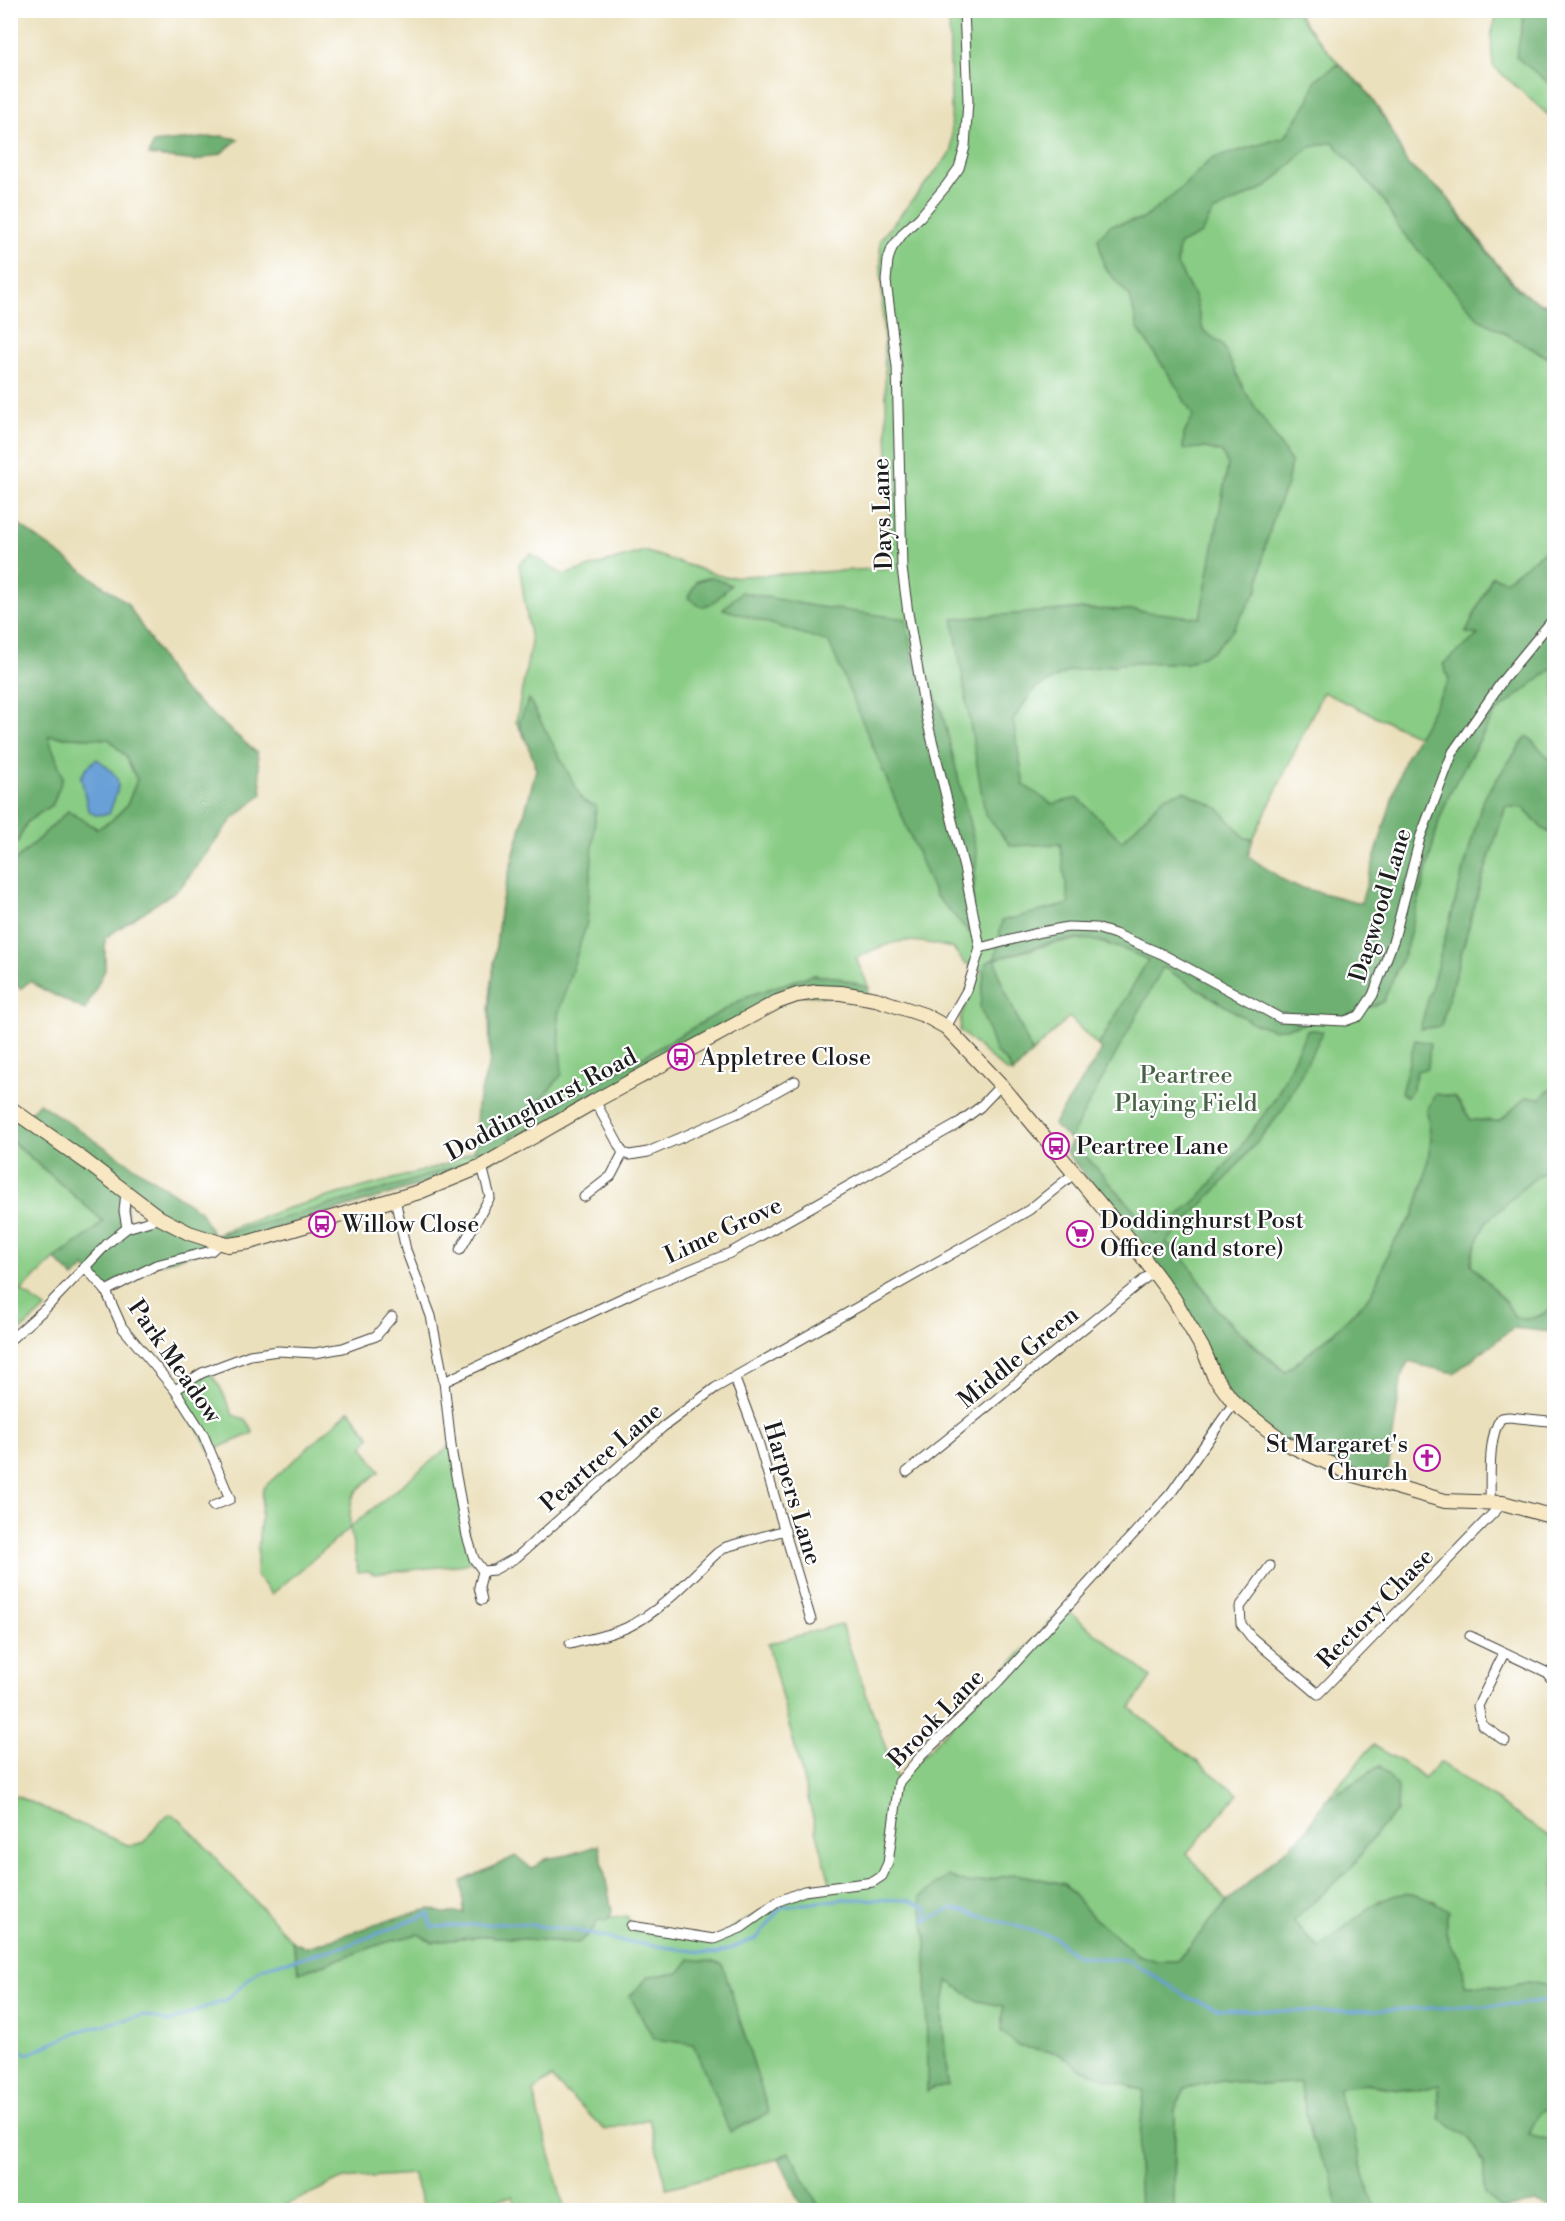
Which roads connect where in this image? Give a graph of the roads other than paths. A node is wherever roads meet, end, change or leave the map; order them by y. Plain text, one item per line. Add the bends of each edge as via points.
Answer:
1 (964, 10) edge
2 (1554, 618) edge
3 (980, 948) junction
4 (946, 1027) junction
5 (795, 1081) dead end
6 (1001, 1084) junction
7 (595, 1101) junction
8 (10, 1108) edge
9 (622, 1153) junction
10 (482, 1166) junction
11 (1076, 1172) junction
12 (126, 1192) junction
13 (584, 1197) dead end
14 (395, 1199) junction
15 (160, 1218) junction
16 (126, 1228) junction
17 (220, 1243) junction
18 (460, 1250) dead end
19 (85, 1267) junction
20 (1153, 1272) junction
21 (106, 1291) junction
22 (392, 1317) dead end
23 (10, 1340) edge
24 (735, 1379) junction
25 (444, 1382) junction
26 (175, 1390) junction
27 (1234, 1403) junction
28 (1548, 1421) dead end
29 (908, 1472) dead end
30 (1496, 1502) junction
31 (213, 1506) dead end
32 (1554, 1517) edge
33 (785, 1530) junction
34 (1270, 1566) dead end
35 (483, 1571) junction
36 (482, 1600) dead end
37 (811, 1620) dead end
38 (1470, 1636) dead end
39 (570, 1644) dead end
40 (1504, 1653) junction
41 (1554, 1682) edge
42 (1505, 1741) dead end
43 (631, 1926) dead end

1 - 3 street, Days Lane via 968,101 965,147 959,168 892,248 886,280 897,367 902,568 908,613 926,716
2 - 3 street, Dagwood Lane via 1503,680 1453,752 1420,838 1394,939 1372,995 1359,1016 1346,1021 1280,1018 1162,954 1096,928 1068,927
3 - 4 street, Days Lane via 967,990
4 - 6 street, Doddinghurst Road
4 - 7 street, Doddinghurst Road via 876,999 841,993 796,995
5 - 9 street via 740,1112 648,1152
6 - 11 street, Doddinghurst Road
6 - 25 street, Lime Grove via 956,1125 730,1253 637,1291
7 - 9 street
7 - 10 street, Doddinghurst Road
8 - 12 street, Doddinghurst Road
9 - 13 street via 611,1176
10 - 14 street, Doddinghurst Road
10 - 18 street via 490,1197
11 - 20 street, Doddinghurst Road
11 - 24 street, Peartree Lane via 1029,1210
12 - 15 street, Doddinghurst Road
12 - 16 street
14 - 17 street, Doddinghurst Road via 250,1242
14 - 25 street via 406,1250 431,1316
15 - 16 street
15 - 17 street, Doddinghurst Road
16 - 19 street
17 - 21 street via 211,1251 156,1265
19 - 21 street, Park Meadow
19 - 23 street
20 - 27 street, Doddinghurst Road via 1194,1331 1214,1376
20 - 29 street, Middle Green
21 - 26 street, Park Meadow via 122,1327
22 - 26 street via 376,1336 343,1348 250,1355 202,1373
24 - 33 street, Harpers Lane
24 - 35 street, Peartree Lane via 715,1388 663,1427 517,1557 494,1570
25 - 35 street via 466,1536
26 - 31 street, Park Meadow via 203,1434 230,1498
27 - 30 street, Doddinghurst Road via 1285,1443 1354,1475 1445,1501
27 - 43 street, Brook Lane via 1171,1493 997,1683 898,1782 888,1863 882,1876 873,1882 804,1891 714,1939
28 - 30 street via 1509,1417 1501,1418 1496,1425
30 - 32 street, Doddinghurst Road
30 - 34 street, Rectory Chase via 1318,1694 1241,1624 1240,1608
33 - 37 street, Harpers Lane
33 - 39 street via 726,1547 653,1612 627,1628
35 - 36 street via 479,1587
38 - 40 street
40 - 41 street via 1546,1672
40 - 42 street via 1478,1706 1482,1725

